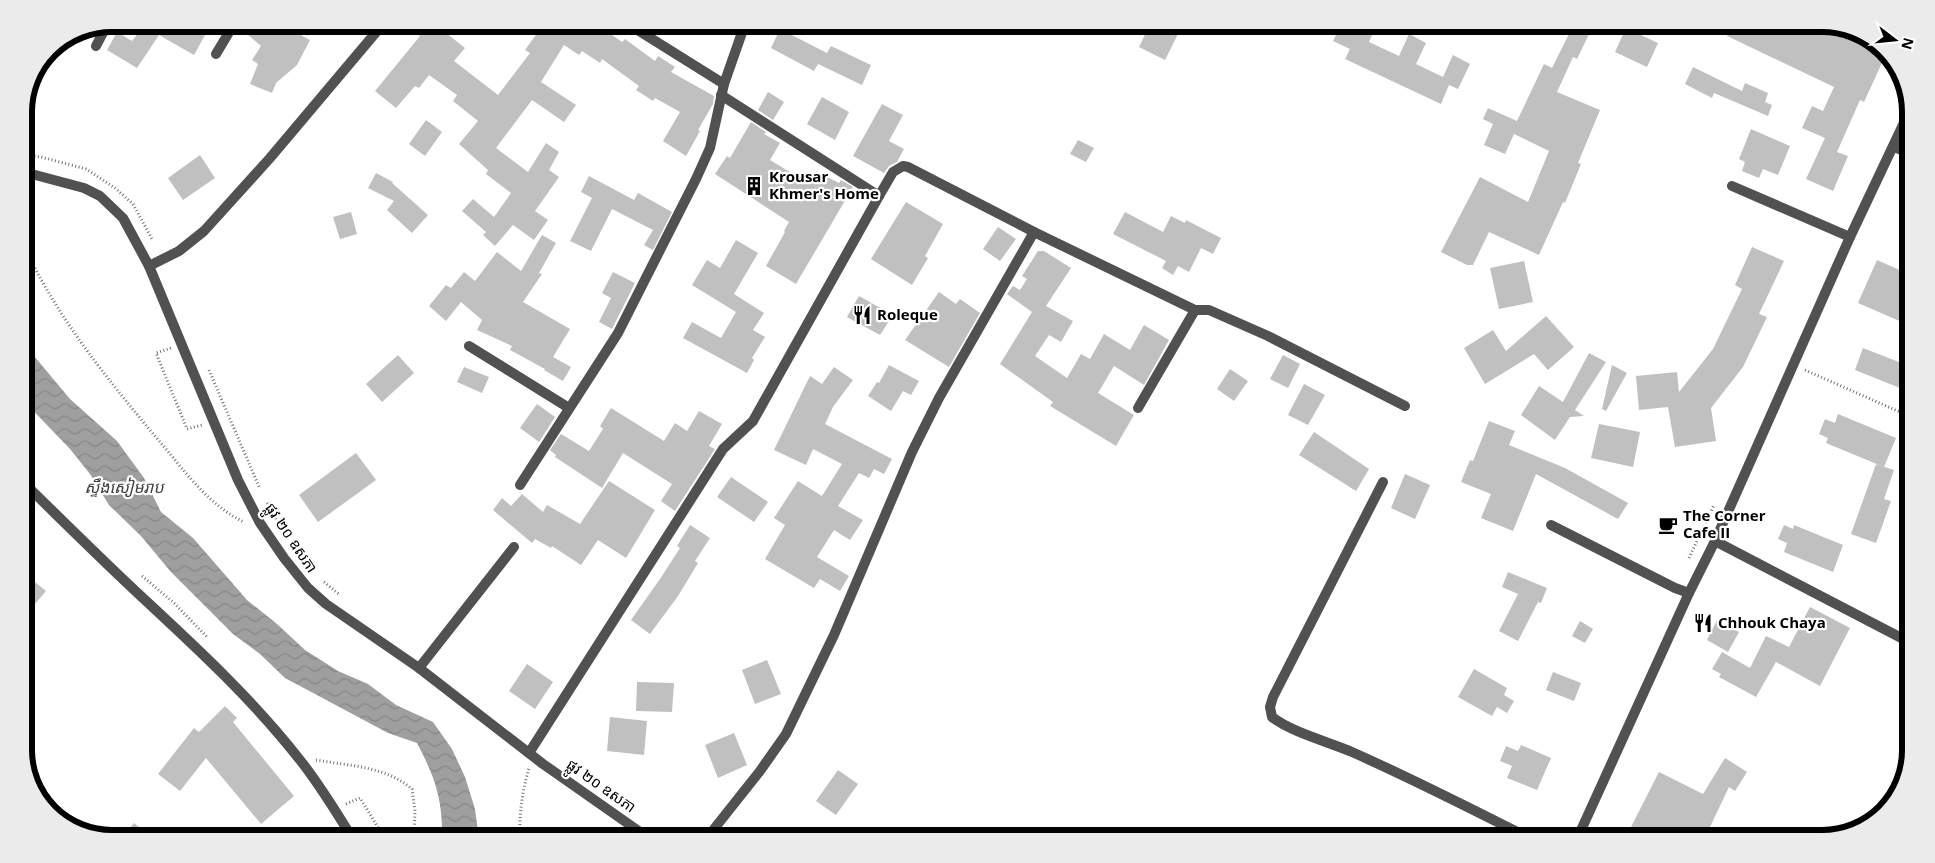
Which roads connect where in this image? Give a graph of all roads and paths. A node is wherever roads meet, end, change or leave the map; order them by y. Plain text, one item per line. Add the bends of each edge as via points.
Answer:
1 (229, 32) edge
2 (376, 32) edge
3 (641, 32) edge
4 (742, 32) edge
5 (103, 33) edge
6 (96, 46) dead end
7 (216, 54) dead end
8 (724, 84) junction
9 (721, 95) junction
10 (1902, 129) edge
11 (1894, 148) junction
12 (1902, 151) edge
13 (33, 156) edge
14 (33, 174) edge
15 (1732, 186) dead end
16 (879, 196) junction
17 (1034, 232) junction
18 (1850, 237) junction
19 (162, 260) junction
20 (33, 264) edge
21 (150, 266) junction
22 (1195, 310) junction
23 (167, 339) dead end
24 (469, 346) dead end
25 (1793, 364) junction
26 (208, 368) dead end
27 (1405, 406) dead end
28 (569, 408) junction
29 (1138, 408) dead end
30 (1902, 413) edge
31 (206, 433) dead end
32 (1383, 482) dead end
33 (520, 485) dead end
34 (33, 491) edge
35 (262, 494) dead end
36 (266, 502) dead end
37 (244, 516) dead end
38 (1551, 525) dead end
39 (280, 526) dead end
40 (1715, 541) junction
41 (514, 547) dead end
42 (318, 576) dead end
43 (1689, 593) junction
44 (347, 600) dead end
45 (1902, 638) edge
46 (419, 668) junction
47 (529, 752) junction
48 (524, 763) dead end
49 (321, 768) dead end
50 (530, 768) junction
51 (536, 772) dead end
52 (341, 798) dead end
53 (347, 830) edge
54 (380, 830) edge
55 (414, 830) edge
56 (521, 830) edge
57 (637, 830) edge
58 (713, 830) edge
59 (1513, 830) edge
60 (1581, 830) edge

1 - 7 street
2 - 19 street via 210,224 179,251
3 - 8 street
4 - 8 street
5 - 6 street
8 - 9 street
9 - 16 street
9 - 28 street via 710,148 692,188 618,333
10 - 11 street
11 - 12 street
11 - 18 street
13 - 19 path via 86,169 114,188 133,204
14 - 21 street, ផ្លូវ ២០ ឧសភា via 67,182 100,196 123,218
15 - 18 street
16 - 17 street via 893,172 902,166 908,167
16 - 47 street via 753,421 723,449
17 - 22 street
17 - 58 street via 912,452 834,635 786,734
18 - 25 street
19 - 21 street
20 - 37 path via 73,332 111,384 204,494 248,524
21 - 46 street, ផ្លូវ ២០ ឧសភា via 238,480 265,530 308,588
22 - 27 street via 1209,310 1268,336
22 - 29 street
23 - 31 path via 171,348 156,353 187,429 203,425
24 - 28 street
25 - 30 path
25 - 40 street
26 - 35 path
28 - 33 street
32 - 59 street via 1274,697 1270,707 1272,717
34 - 53 street via 206,656 252,705 315,780
36 - 39 path
38 - 43 street
40 - 43 street
40 - 45 street
41 - 46 street
42 - 44 path
43 - 60 street
46 - 47 street, ផ្លូវ ២០ ឧសភា
47 - 57 street, ផ្លូវ ២០ ឧសភា
48 - 50 path
49 - 55 path via 316,760 381,771 400,780 412,789
50 - 51 path
50 - 56 path via 523,790
52 - 54 path via 347,805 360,798

